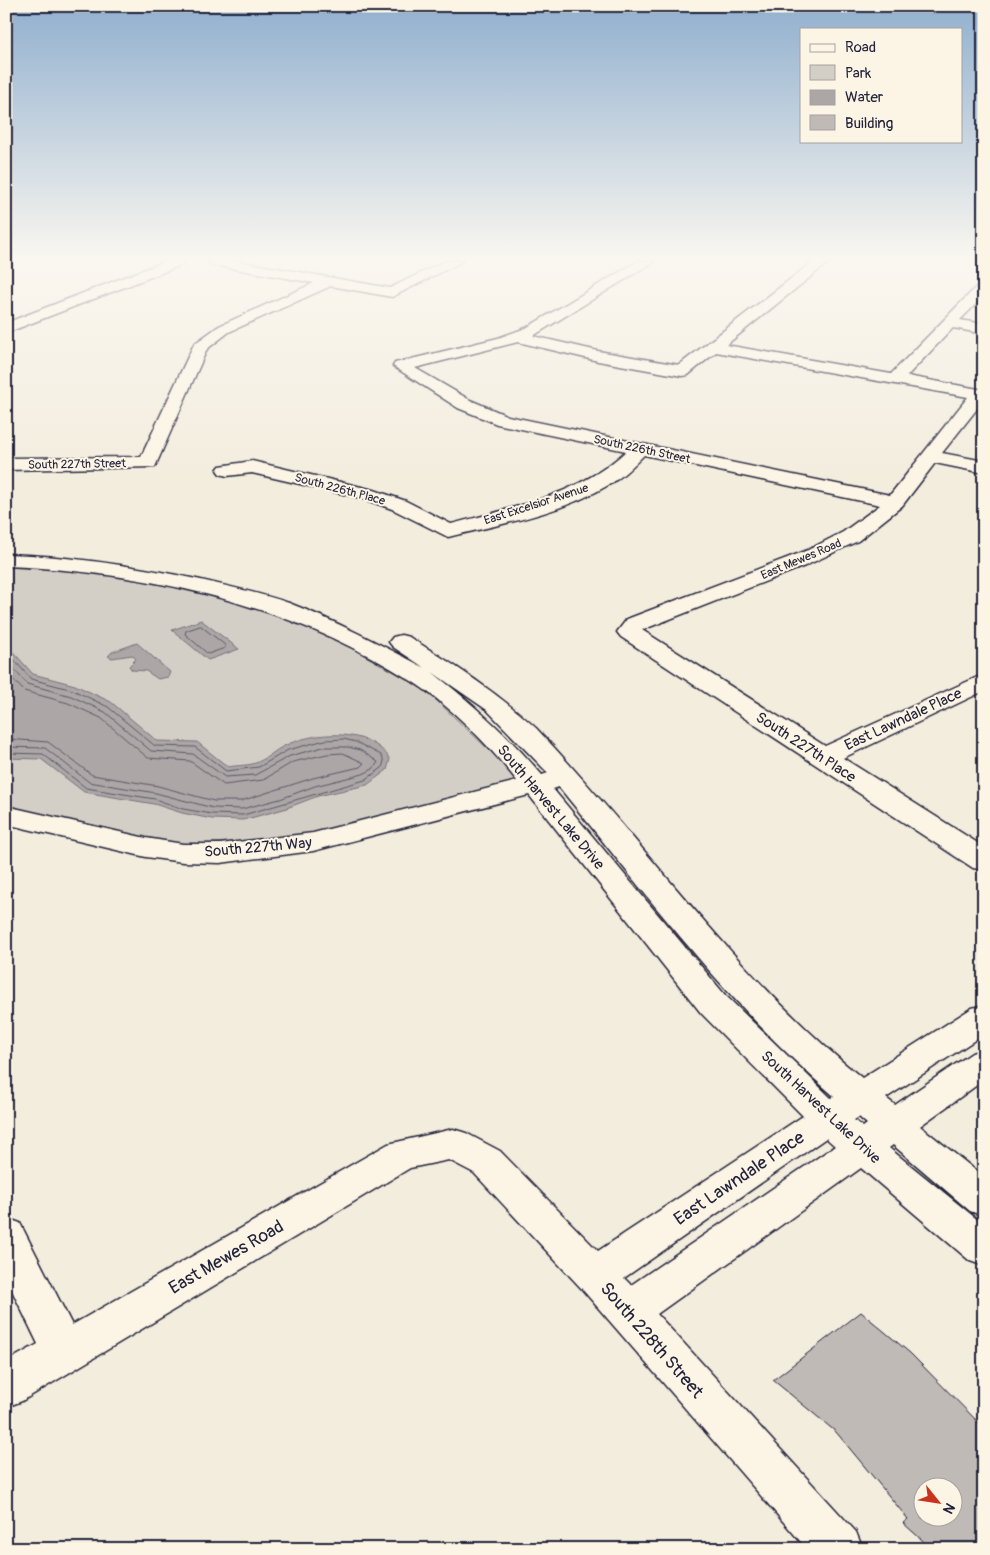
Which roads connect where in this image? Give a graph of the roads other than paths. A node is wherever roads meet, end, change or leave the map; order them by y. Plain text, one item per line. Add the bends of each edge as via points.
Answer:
1 (218, 334) edge
2 (524, 334) edge
3 (729, 334) edge
4 (938, 334) edge
5 (518, 336) junction
6 (712, 347) junction
7 (895, 379) junction
8 (982, 395) edge
9 (641, 448) junction
10 (931, 457) junction
11 (6, 464) edge
12 (984, 467) edge
13 (227, 470) dead end
14 (895, 502) junction
15 (448, 530) joint
16 (6, 548) edge
17 (6, 560) edge
18 (629, 632) joint
19 (984, 681) edge
20 (823, 757) junction
21 (565, 776) junction
22 (534, 785) junction
23 (6, 816) edge
24 (984, 861) edge
25 (984, 1018) edge
26 (984, 1062) edge
27 (860, 1097) junction
28 (828, 1118) junction
29 (893, 1125) junction
30 (453, 1144) joint
31 (861, 1147) junction
32 (984, 1200) edge
33 (6, 1236) edge
34 (984, 1249) edge
35 (595, 1276) junction
36 (626, 1312) junction
37 (62, 1352) junction
38 (6, 1386) edge
39 (839, 1549) edge

1 - 11 street, South 227th Street via 200,347 148,463
2 - 5 street
3 - 6 street
4 - 7 street
5 - 6 street via 598,356 682,371
5 - 9 street, South 226th Street via 401,366 464,404 503,420
6 - 7 street
7 - 8 street
8 - 10 street, East Mewes Road
9 - 14 street, South 226th Street
9 - 15 street, East Excelsior Avenue via 607,477 587,489 518,512
10 - 12 street
10 - 14 street, East Mewes Road
13 - 15 street, South 226th Place via 252,467 367,494
14 - 18 street, East Mewes Road via 884,515 852,537 819,554 635,624
16 - 21 street, South Harvest Lake Drive via 116,556 192,568 307,600 366,624 436,663 496,705
17 - 22 street, South Harvest Lake Drive via 58,562 140,573 246,597 314,621 364,644 435,686 515,760
18 - 20 street, South 227th Place
19 - 20 street, East Lawndale Place
20 - 24 street, South 227th Place
21 - 22 street, South 227th Way
21 - 27 street, South Harvest Lake Drive via 702,941 774,1021
22 - 23 street, South 227th Way via 313,842 205,853 166,851
22 - 28 street, South Harvest Lake Drive via 713,1004
25 - 27 street, East Lawndale Place
26 - 29 street
27 - 28 street, East Lawndale Place
27 - 29 street, South Harvest Lake Drive
28 - 31 street, South Harvest Lake Drive
28 - 35 street, East Lawndale Place
29 - 31 street
29 - 32 street, South Harvest Lake Drive
30 - 35 street, South 228th Street via 487,1162
30 - 37 street, East Mewes Road via 401,1155
31 - 34 street, South Harvest Lake Drive
31 - 36 street
33 - 37 street
35 - 36 street, South 228th Street
36 - 39 street, South 228th Street
37 - 38 street, East Mewes Road

